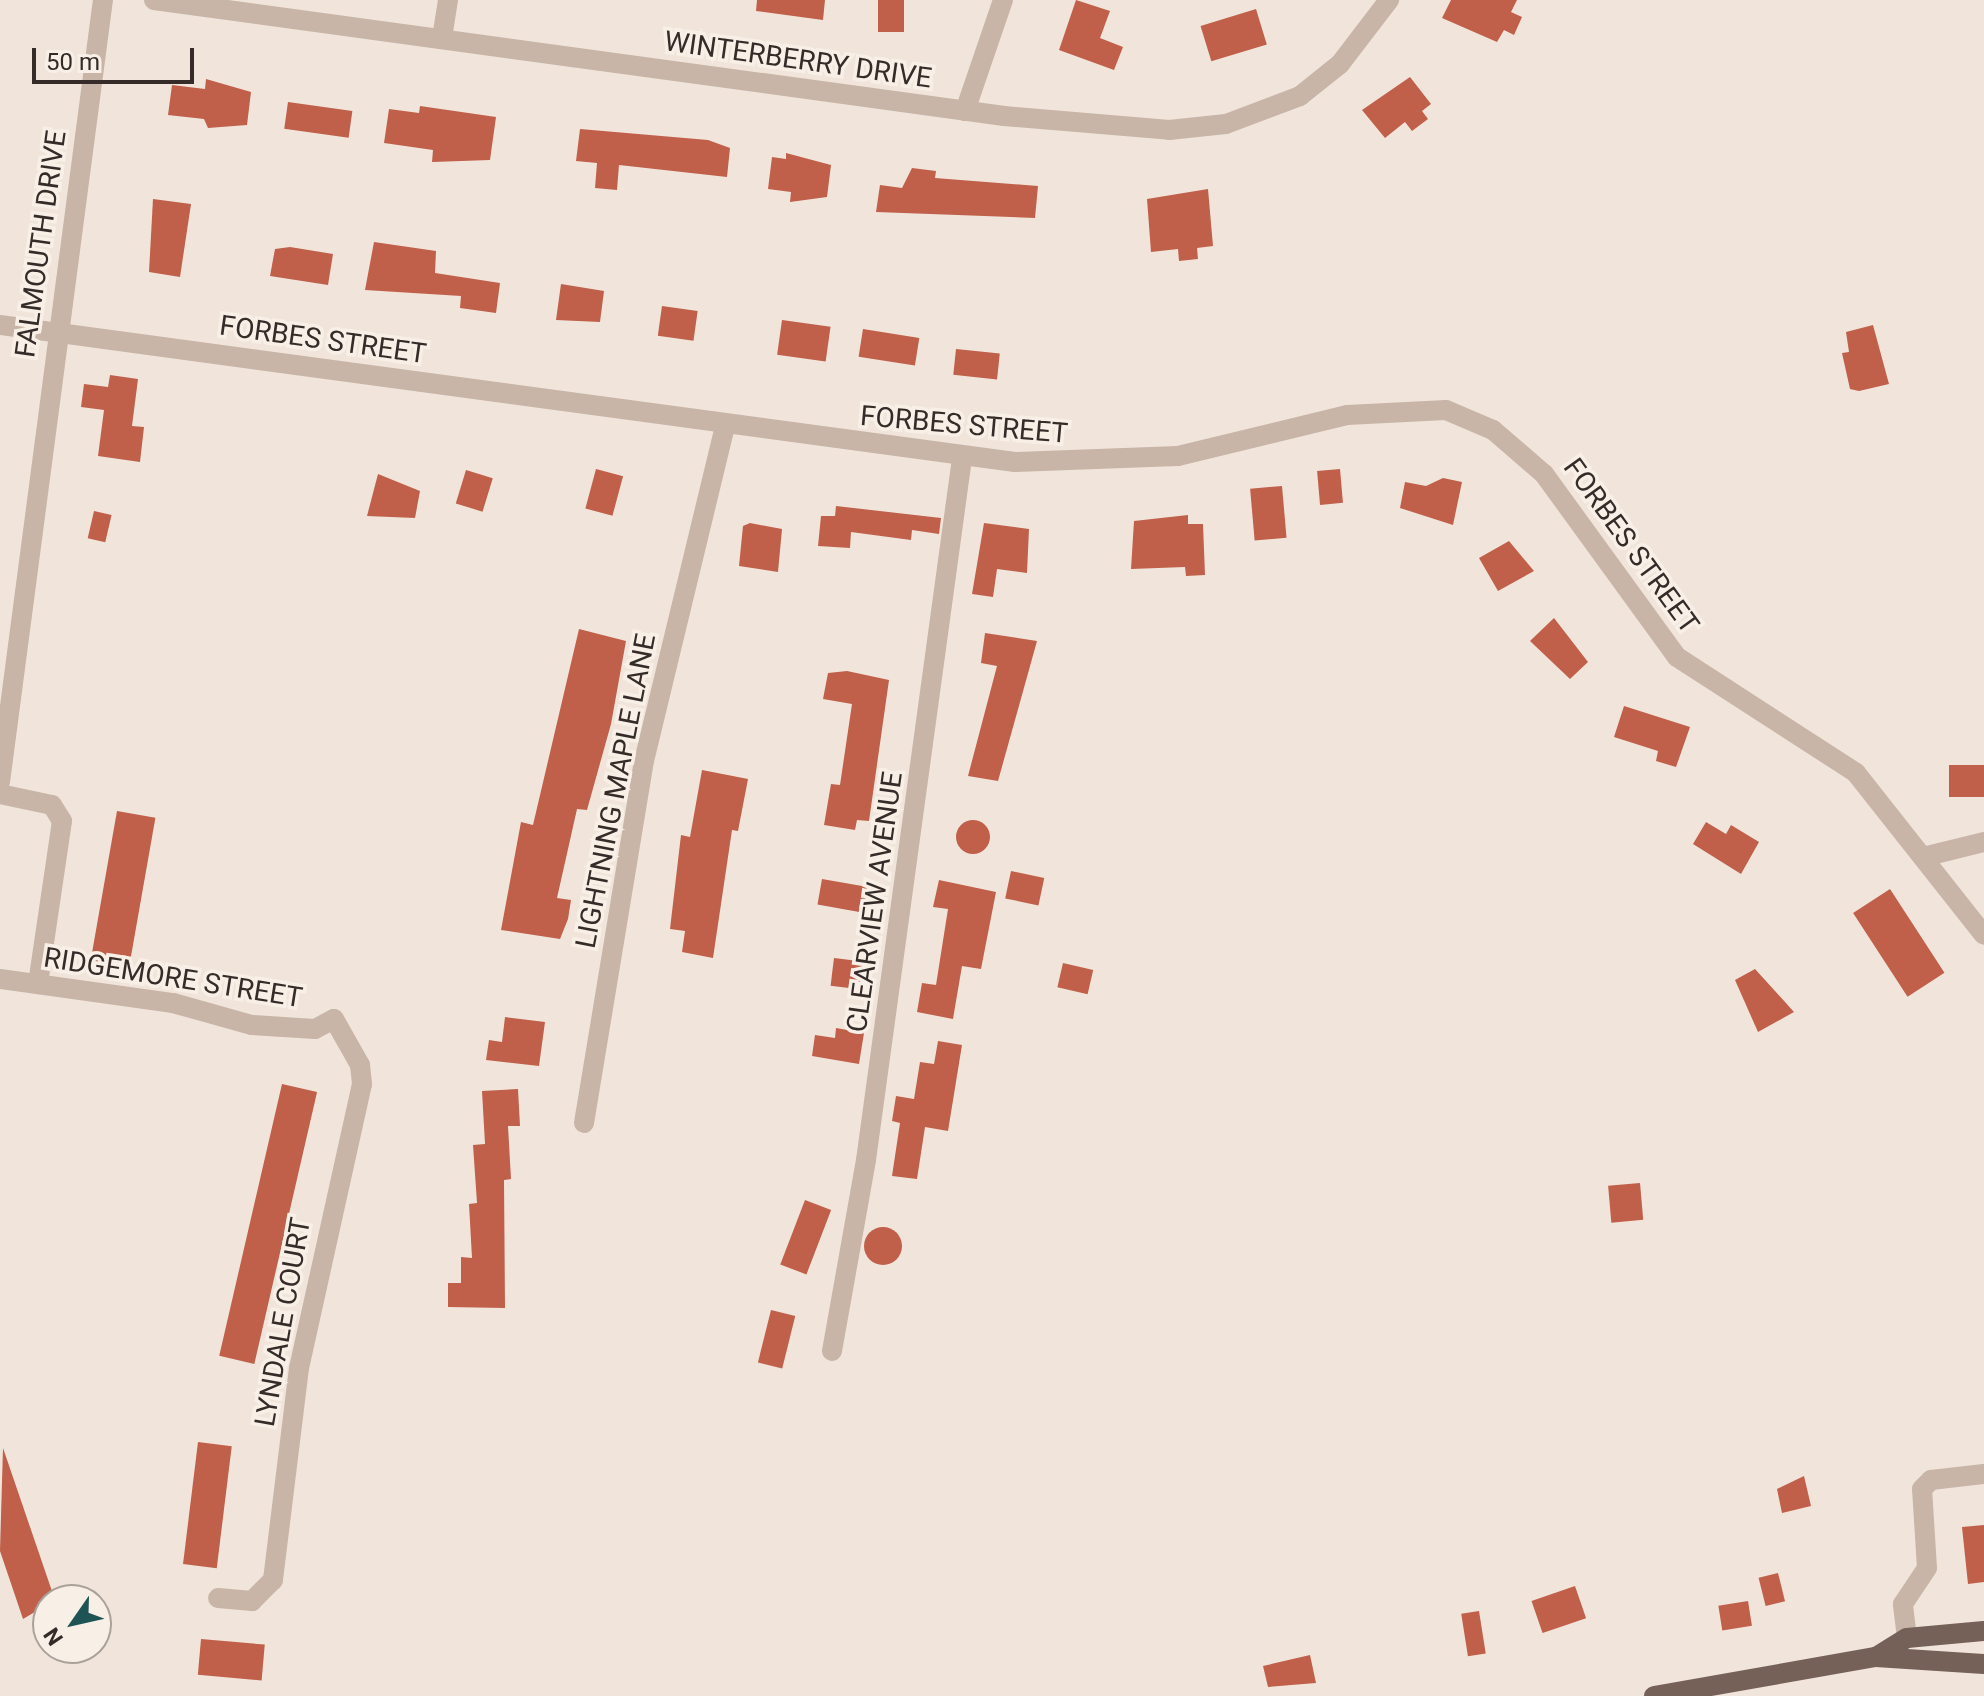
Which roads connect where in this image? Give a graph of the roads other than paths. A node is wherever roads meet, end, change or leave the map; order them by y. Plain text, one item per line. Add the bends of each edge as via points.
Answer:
1 (103, 0) edge
2 (154, 0) edge
3 (448, 0) edge
4 (1003, 0) edge
5 (1389, 0) edge
6 (442, 38) junction
7 (965, 111) junction
8 (0, 325) edge
9 (57, 333) junction
10 (725, 425) junction
11 (962, 458) junction
12 (1, 772) edge
13 (0, 794) edge
14 (1984, 842) edge
15 (1923, 857) junction
16 (1984, 935) edge
17 (0, 979) edge
18 (38, 984) junction
19 (334, 1019) joint
20 (584, 1123) dead end
21 (832, 1351) dead end
22 (1984, 1474) edge
23 (218, 1598) dead end
24 (1984, 1631) edge
25 (1907, 1638) junction
26 (1876, 1657) junction
27 (1984, 1664) edge
28 (1654, 1696) edge

1 - 9 street, FALMOUTH DRIVE
2 - 6 street, WINTERBERRY DRIVE
3 - 6 street
4 - 7 street
5 - 7 street, WINTERBERRY DRIVE via 1365,38 1313,87 1226,124 1139,128
6 - 7 street, WINTERBERRY DRIVE
8 - 9 street, FORBES STREET
9 - 10 street, FORBES STREET
9 - 12 street, FALMOUTH DRIVE
10 - 11 street, FORBES STREET
10 - 20 street, LIGHTNING MAPLE LANE via 644,761
11 - 15 street, FORBES STREET via 1149,459 1395,407 1473,419 1544,474 1677,657 1856,773
11 - 21 street, CLEARVIEW AVENUE via 866,1160
13 - 18 street via 52,805 62,821
14 - 15 street
15 - 16 street, FORBES STREET
17 - 18 street, RIDGEMORE STREET
18 - 19 street, RIDGEMORE STREET via 173,1003 252,1025 315,1029
19 - 23 street, LYNDALE COURT via 360,1065 362,1084 315,1278 273,1580 252,1601
22 - 25 street via 1931,1480 1922,1489 1927,1568 1903,1604
24 - 25 main road
25 - 26 main road
26 - 27 main road
26 - 28 main road

